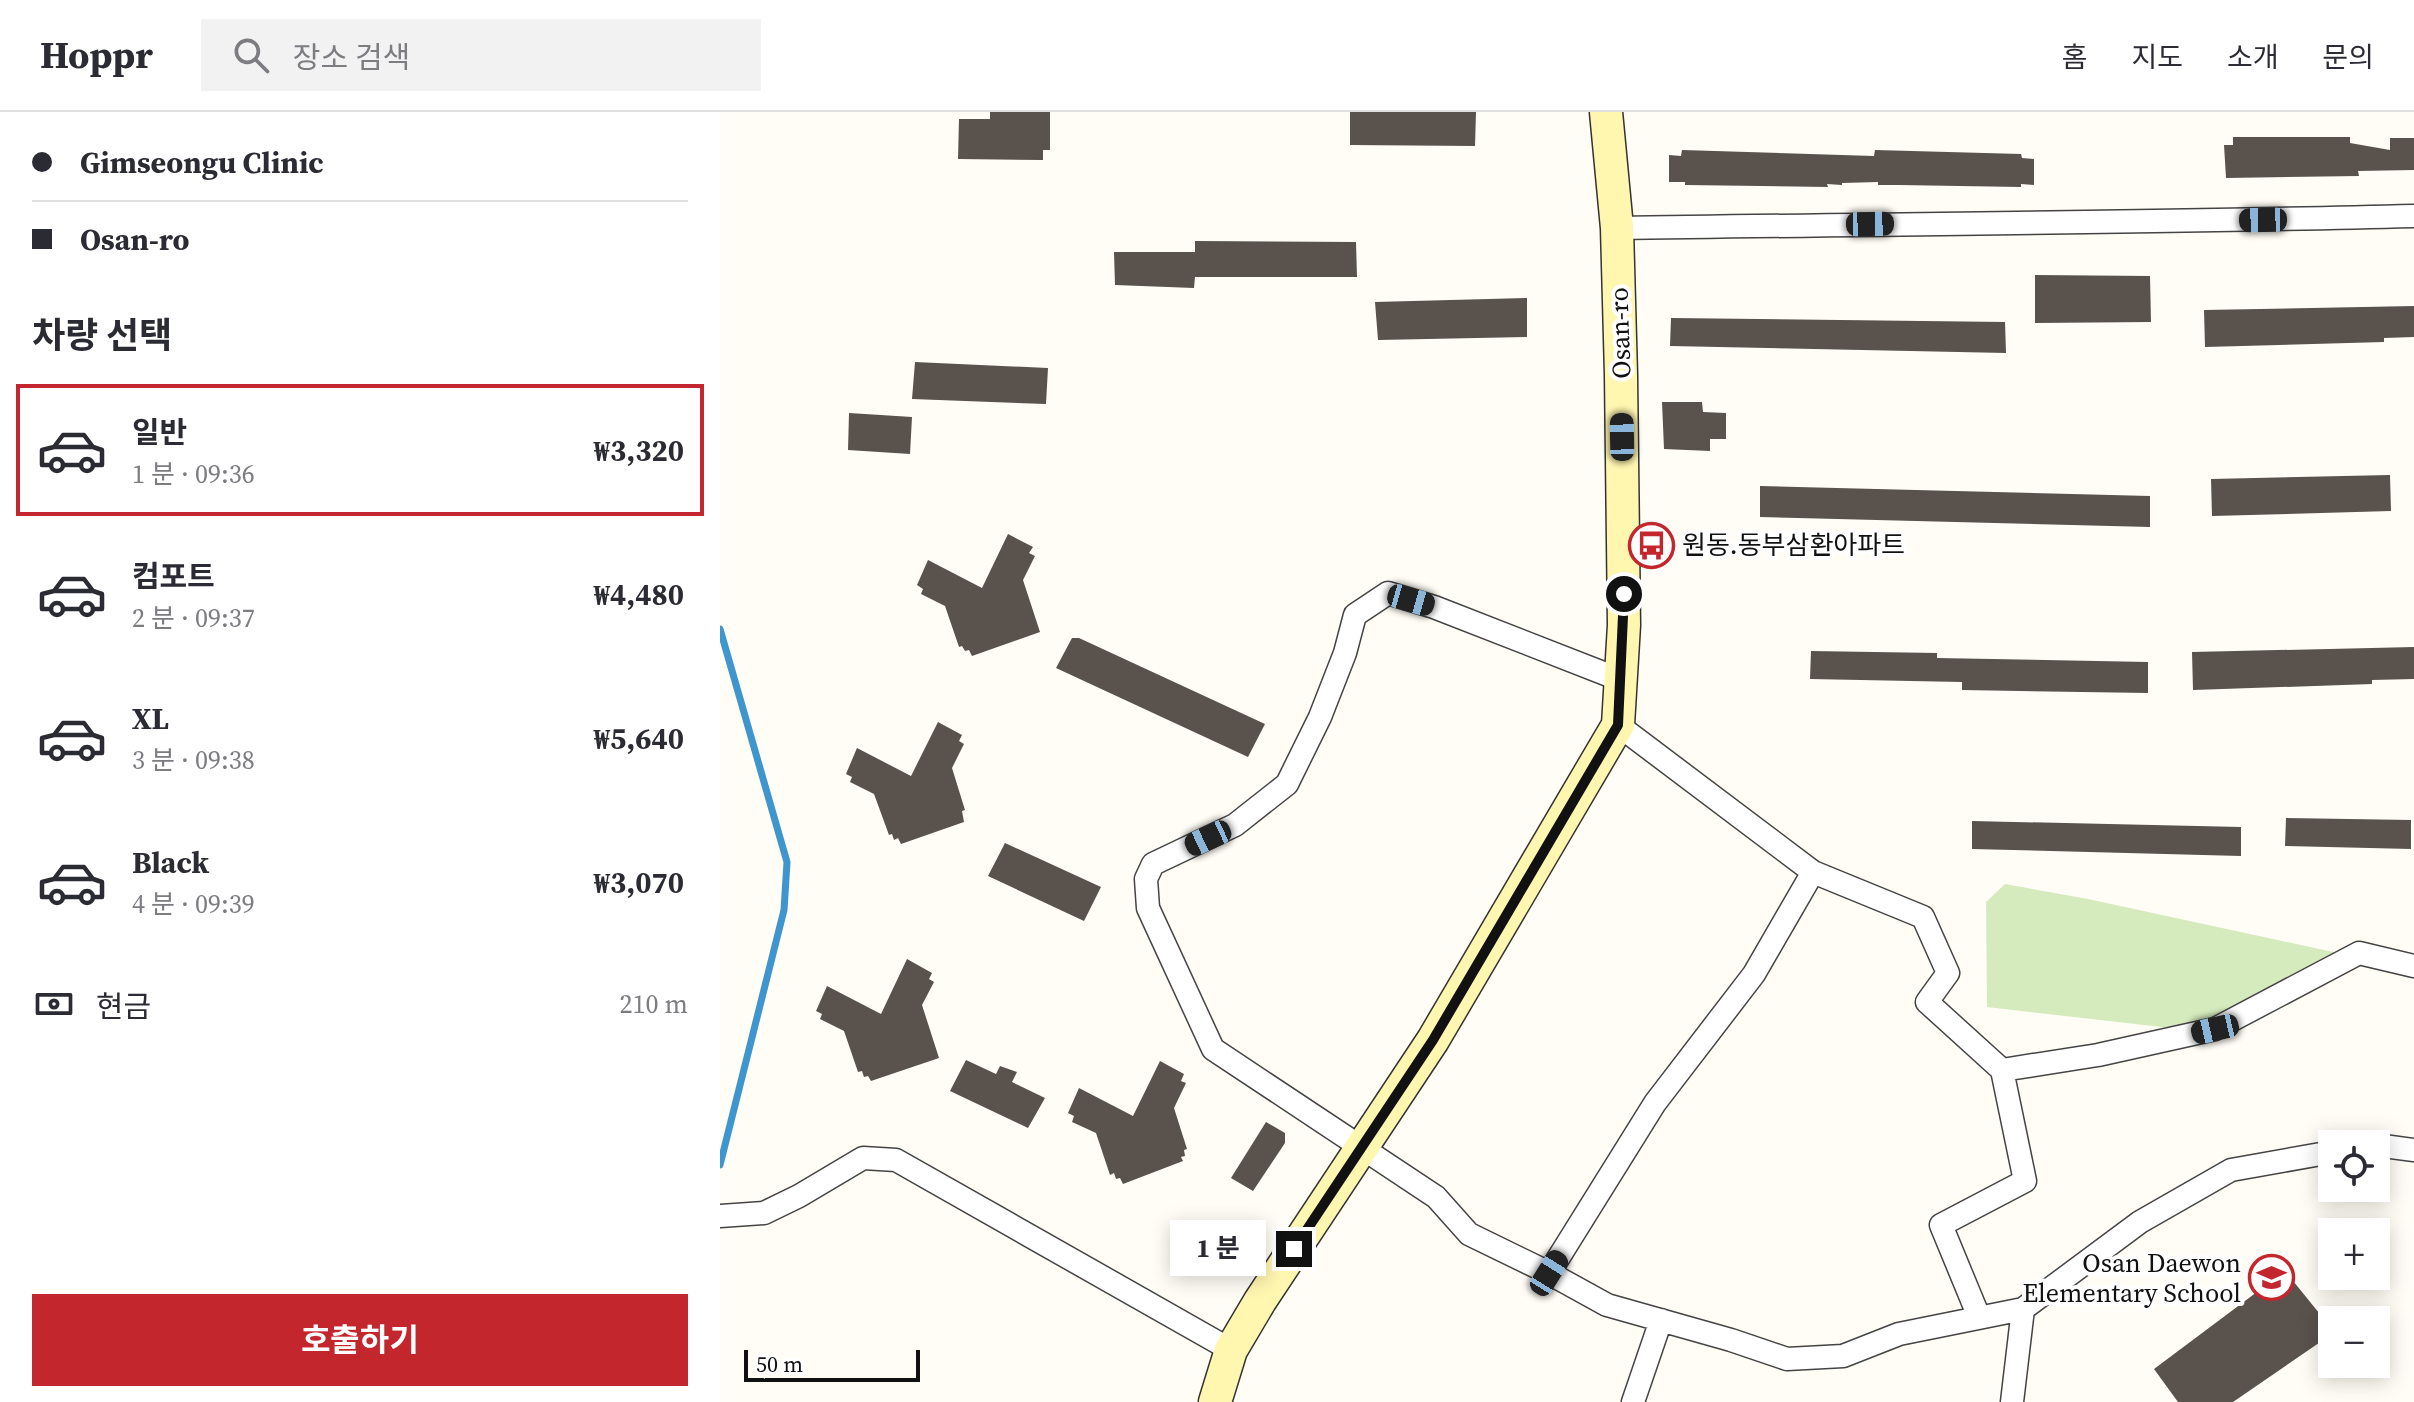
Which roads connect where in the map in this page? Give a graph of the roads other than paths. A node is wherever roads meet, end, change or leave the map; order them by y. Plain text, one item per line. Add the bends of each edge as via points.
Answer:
1 (1606, 112) edge
2 (2414, 216) edge
3 (1617, 228) junction
4 (1621, 680) junction
5 (1618, 725) junction
6 (1813, 872) junction
7 (2414, 966) edge
8 (2002, 1070) junction
9 (1362, 1146) junction
10 (2390, 1147) edge
11 (2414, 1150) edge
12 (2318, 1154) edge
13 (720, 1216) edge
14 (1549, 1273) junction
15 (2023, 1309) junction
16 (1979, 1317) junction
17 (1661, 1320) junction
18 (1231, 1350) junction
19 (1215, 1402) edge
20 (1633, 1402) edge
21 (2012, 1402) edge

1 - 3 street, Osan-ro
2 - 3 street
3 - 4 street, Osan-ro
4 - 5 street, Osan-ro
4 - 9 street via 1388,593 1355,615 1320,717 1287,784 1235,825 1153,864 1146,879 1148,908 1213,1049
5 - 6 street
5 - 9 street, Osan-ro via 1433,1040
6 - 8 street via 1923,917 1948,973 1927,1002
6 - 14 street via 1754,974 1655,1103
7 - 8 street via 2359,953 2215,1029
8 - 16 street via 2025,1181 1941,1225
9 - 14 street via 1436,1197 1469,1234
9 - 18 street, Osan-ro
10 - 11 street
12 - 15 street via 2231,1170 2140,1222
13 - 18 street via 764,1213 863,1158 896,1160
14 - 17 street via 1607,1305
15 - 16 street
15 - 21 street
16 - 17 street via 1899,1334 1843,1356 1787,1359
17 - 20 street
18 - 19 street, Osan-ro

